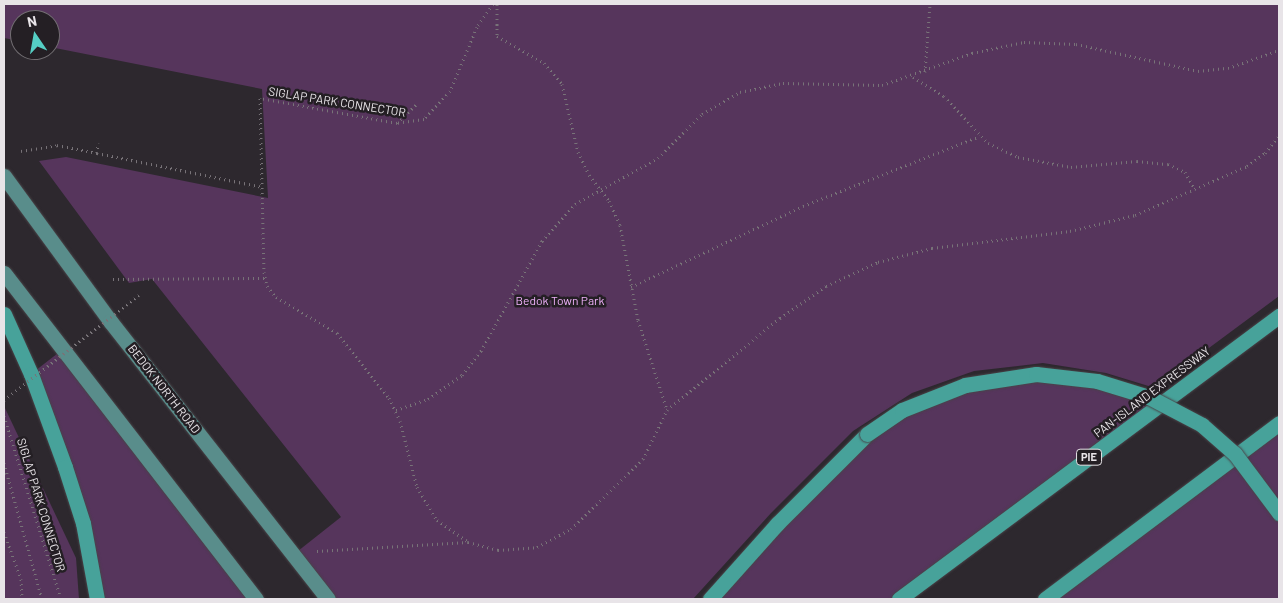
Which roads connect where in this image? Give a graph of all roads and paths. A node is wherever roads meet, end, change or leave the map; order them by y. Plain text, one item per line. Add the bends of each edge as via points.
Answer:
1 (495, 4) edge
2 (930, 4) edge
3 (1279, 50) edge
4 (925, 72) junction
5 (912, 77) junction
6 (418, 103) dead end
7 (397, 123) junction
8 (980, 136) junction
9 (1279, 136) edge
10 (98, 143) dead end
11 (21, 151) dead end
12 (96, 153) junction
13 (4, 176) edge
14 (263, 187) junction
15 (600, 188) junction
16 (1195, 189) junction
17 (4, 273) edge
18 (265, 278) junction
19 (113, 279) dead end
20 (631, 287) junction
21 (139, 295) dead end
22 (4, 314) edge
23 (1279, 316) edge
24 (4, 400) edge
25 (396, 410) junction
26 (666, 410) junction
27 (4, 416) edge
28 (1279, 423) edge
29 (4, 463) edge
30 (1279, 513) edge
31 (4, 532) edge
32 (468, 542) junction
33 (292, 552) junction
34 (22, 599) edge
35 (42, 599) edge
36 (61, 599) edge
37 (97, 599) edge
38 (256, 599) edge
39 (328, 599) edge
40 (710, 599) edge
41 (899, 599) edge
42 (1045, 599) edge

1 - 7 path, SIGLAP PARK CONNECTOR via 478,27 454,84 436,110 419,121
1 - 15 path via 498,36 544,63 562,84 578,152
2 - 4 path
3 - 4 path via 1228,68 1198,72 1076,44 1024,42 972,53
4 - 5 path
5 - 8 path via 944,96
5 - 15 path via 882,85 783,83 745,90 702,114 658,158
6 - 7 path
7 - 14 path, SIGLAP PARK CONNECTOR via 260,98
8 - 16 path via 1003,151 1050,165 1077,167 1144,161 1176,165 1186,172
8 - 20 path via 803,206
9 - 16 path via 1254,162
10 - 12 path
11 - 12 path via 57,145
12 - 14 path
13 - 33 main road, BEDOK NORTH ROAD via 110,321
14 - 18 path
15 - 20 path via 616,212
15 - 25 path via 574,204 547,235 481,351 462,375 428,399
16 - 26 path via 1114,222 1070,231 932,248 851,273 802,301
17 - 38 main road
18 - 19 path
18 - 25 path via 276,297 338,333
20 - 26 path
21 - 24 path, bridge
22 - 37 highway via 31,374 65,467 83,523
23 - 41 highway, PAN-ISLAND EXPRESSWAY / PIE
25 - 32 path via 424,501 437,520
26 - 32 path via 643,459 565,534 522,550 498,550
27 - 36 path, SIGLAP PARK CONNECTOR
28 - 42 highway
29 - 35 path, SIGLAP PARK CONNECTOR
30 - 40 highway, bridge via 1235,454 1202,426 1149,397 1097,381 1036,374 965,385 902,410 868,434 777,524
31 - 34 path via 20,579
32 - 33 path
33 - 39 main road, BEDOK NORTH ROAD

